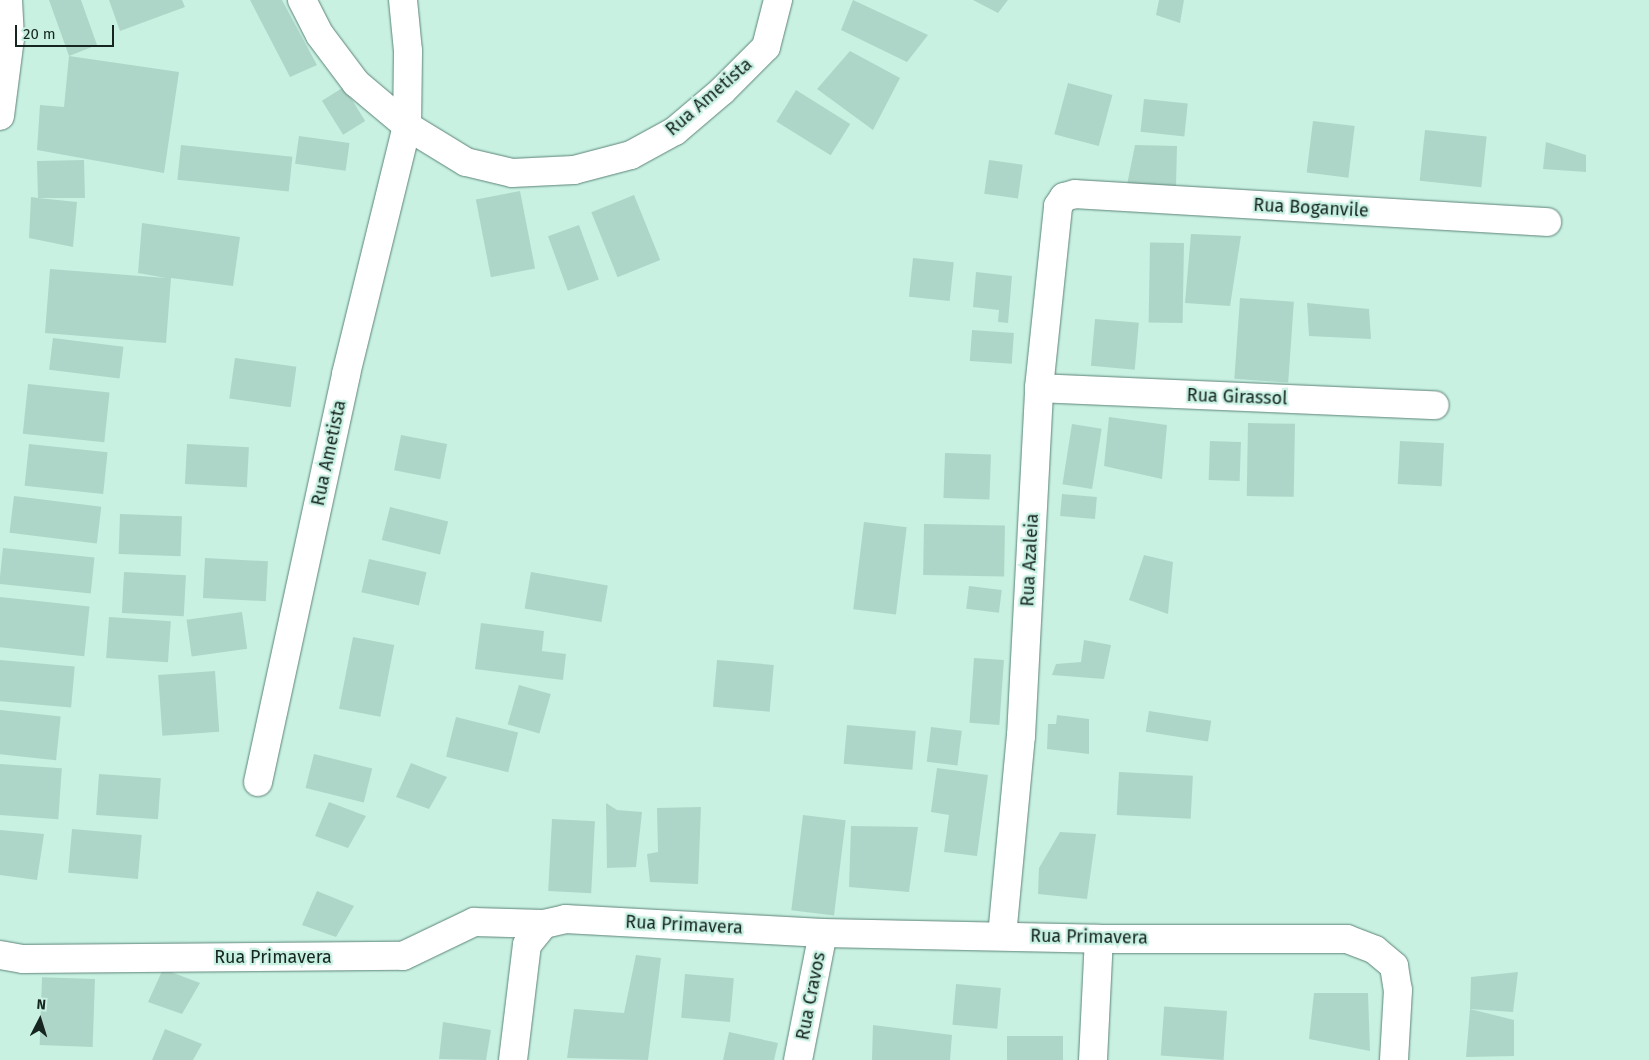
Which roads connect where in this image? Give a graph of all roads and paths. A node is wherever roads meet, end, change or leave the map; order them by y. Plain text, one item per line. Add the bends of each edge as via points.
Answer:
1 (8, 0) edge
2 (302, 0) edge
3 (403, 0) edge
4 (778, 0) edge
5 (0, 116) edge
6 (407, 126) junction
7 (1075, 194) joint
8 (1547, 222) dead end
9 (1040, 388) junction
10 (1435, 405) dead end
11 (258, 782) dead end
12 (544, 924) junction
13 (823, 933) junction
14 (1002, 936) junction
15 (1099, 939) junction
16 (0, 955) edge
17 (514, 1060) edge
18 (798, 1060) edge
19 (1092, 1060) edge
20 (1394, 1060) edge

1 - 5 street via 10,38
2 - 6 street, Rua Ametista via 320,35 356,83
3 - 6 street via 408,51
4 - 6 street, Rua Ametista via 766,47 722,91 674,131 631,154 574,170 512,173 466,162
6 - 11 street, Rua Ametista via 346,374
7 - 8 street, Rua Boganvile
7 - 9 street, Rua Azaleia via 1064,197 1054,218
9 - 10 street, Rua Girassol
9 - 14 street, Rua Azaleia via 1021,736
12 - 13 street, Rua Primavera via 565,919
12 - 16 street, Rua Primavera via 474,922 403,956 24,959
12 - 17 street via 527,945
13 - 14 street, Rua Primavera
13 - 18 street, Rua Cravos
14 - 15 street, Rua Primavera
15 - 19 street
15 - 20 street, Rua Primavera via 1347,939 1375,950 1394,966 1398,990

